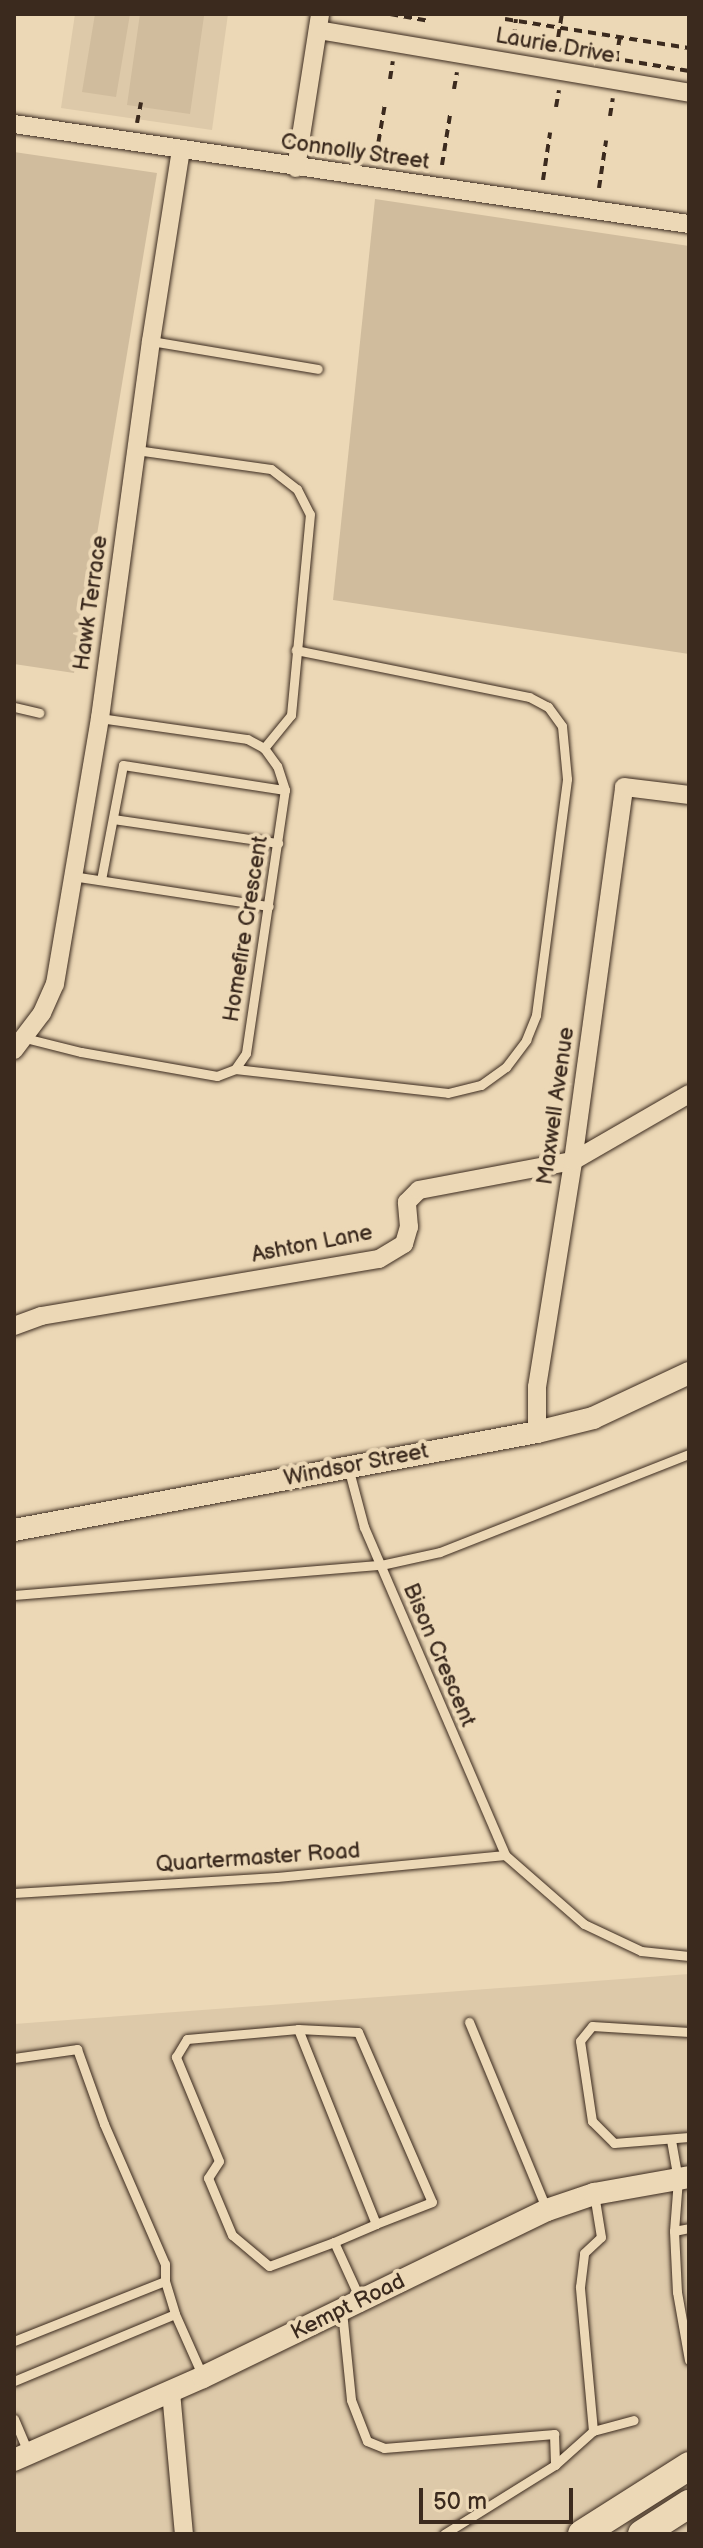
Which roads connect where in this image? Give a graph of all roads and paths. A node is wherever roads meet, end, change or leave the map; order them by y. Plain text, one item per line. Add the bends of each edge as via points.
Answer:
1 (390, 14) edge
2 (562, 14) edge
3 (410, 16) edge
4 (505, 19) dead end
5 (516, 20) junction
6 (429, 21) dead end
7 (319, 22) edge
8 (560, 28) junction
9 (620, 36) junction
10 (514, 37) dead end
11 (689, 48) edge
12 (556, 49) junction
13 (616, 59) junction
14 (552, 70) junction
15 (689, 71) edge
16 (689, 93) edge
17 (385, 104) dead end
18 (450, 115) dead end
19 (14, 124) edge
20 (550, 133) dead end
21 (606, 141) dead end
22 (181, 150) junction
23 (376, 156) dead end
24 (442, 165) dead end
25 (296, 168) junction
26 (543, 180) dead end
27 (599, 188) dead end
28 (689, 224) edge
29 (151, 341) junction
30 (318, 369) dead end
31 (136, 450) junction
32 (296, 650) junction
33 (14, 707) edge
34 (39, 713) dead end
35 (100, 718) junction
36 (264, 748) junction
37 (285, 790) junction
38 (689, 795) edge
39 (113, 819) junction
40 (278, 843) junction
41 (72, 876) junction
42 (101, 880) junction
43 (269, 906) junction
44 (19, 1044) edge
45 (235, 1069) junction
46 (689, 1094) edge
47 (573, 1161) junction
48 (14, 1326) edge
49 (689, 1373) edge
50 (537, 1432) junction
51 (689, 1454) edge
52 (348, 1467) junction
53 (14, 1530) edge
54 (381, 1565) junction
55 (14, 1595) edge
56 (505, 1855) junction
57 (14, 1893) edge
58 (689, 1956) edge
59 (469, 2022) dead end
60 (298, 2029) junction
61 (689, 2032) edge
62 (14, 2058) edge
63 (689, 2137) edge
64 (671, 2140) junction
65 (683, 2178) edge
66 (594, 2194) junction
67 (547, 2210) junction
68 (376, 2224) junction
69 (689, 2228) edge
70 (674, 2231) junction
71 (334, 2242) junction
72 (165, 2281) junction
73 (352, 2306) junction
74 (175, 2314) junction
75 (14, 2341) edge
76 (689, 2360) edge
77 (203, 2377) junction
78 (14, 2381) edge
79 (171, 2392) junction
80 (14, 2419) edge
81 (634, 2420) dead end
82 (593, 2431) junction
83 (21, 2457) edge
84 (555, 2465) junction
85 (689, 2466) edge
86 (689, 2504) edge
87 (184, 2534) edge
88 (444, 2534) edge
89 (582, 2534) edge
90 (642, 2534) edge

1 - 3 path
2 - 8 path
3 - 6 path
4 - 5 path
5 - 8 path
5 - 10 path
7 - 14 street, Laurie Drive
7 - 25 street
8 - 9 path
8 - 12 path
9 - 11 path
9 - 13 path
12 - 13 path
12 - 14 path
13 - 15 path
14 - 16 street, Laurie Drive
17 - 23 path
18 - 24 path
19 - 22 street, Connolly Street
20 - 26 path
21 - 27 path
22 - 25 street, Connolly Street
22 - 29 street, Hawk Terrace
25 - 28 street, Connolly Street
29 - 30 lane
29 - 31 street, Hawk Terrace
31 - 32 lane via 271,469 297,489 310,514
31 - 35 street, Hawk Terrace
32 - 36 lane via 291,715
32 - 45 lane via 529,697 548,707 562,726 567,779 536,1015 506,1067 481,1085 448,1093
33 - 34 lane
35 - 36 lane via 247,739
35 - 41 street, Hawk Terrace
36 - 37 lane
37 - 39 lane via 123,765
37 - 40 lane, Homefire Crescent
38 - 47 street, Maxwell Avenue via 624,787
39 - 40 lane
39 - 42 lane
40 - 43 lane, Homefire Crescent
41 - 42 lane
41 - 44 street, Hawk Terrace via 55,984
42 - 43 lane
43 - 45 lane, Homefire Crescent via 246,1053
44 - 45 lane via 217,1076
46 - 47 street
47 - 48 street, Ashton Lane via 419,1190 407,1202 404,1244 379,1259 41,1316
47 - 50 street, Maxwell Avenue via 537,1387
49 - 50 street, Windsor Street via 593,1418
50 - 52 street, Windsor Street
51 - 54 lane via 440,1552
52 - 53 street, Windsor Street
52 - 54 lane
54 - 55 lane, Bison Crescent
54 - 56 lane, Bison Crescent
56 - 57 lane, Quartermaster Road via 277,1877
56 - 58 lane, Bison Crescent via 584,1924 641,1951
59 - 67 lane
60 - 68 lane
60 - 68 lane via 358,2032 432,2202
60 - 71 lane via 187,2039 176,2057 219,2161 208,2178 232,2235 269,2266
61 - 64 lane via 592,2026 580,2041 592,2121 614,2143
62 - 72 lane via 77,2049 165,2264
63 - 64 lane
64 - 65 lane
65 - 66 street, Kempt Road
65 - 70 lane
66 - 67 street, Kempt Road
66 - 82 lane via 601,2237 584,2253 580,2287
67 - 73 street, Kempt Road
68 - 71 lane
69 - 70 lane
70 - 76 lane via 677,2292
71 - 73 lane
72 - 74 lane
72 - 75 lane
73 - 77 street, Kempt Road
73 - 84 lane via 351,2400 367,2441 384,2448 554,2434
74 - 77 lane
74 - 78 lane
77 - 79 street, Kempt Road
79 - 83 street, Kempt Road
79 - 87 street
80 - 83 lane
81 - 82 lane
82 - 84 lane
84 - 88 lane
85 - 89 main road
86 - 90 main road

